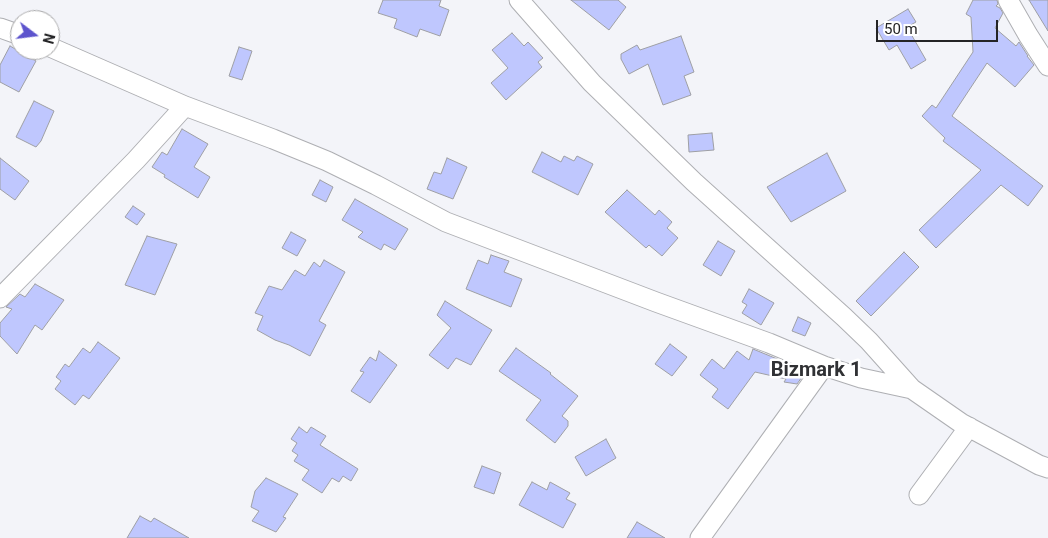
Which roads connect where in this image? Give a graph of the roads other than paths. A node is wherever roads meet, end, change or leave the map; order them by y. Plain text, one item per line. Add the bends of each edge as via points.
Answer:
1 (519, 0) edge
2 (1008, 0) edge
3 (60, 51) edge
4 (1048, 66) edge
5 (185, 106) junction
6 (0, 298) edge
7 (824, 366) junction
8 (912, 390) junction
9 (969, 427) junction
10 (1048, 468) edge
11 (919, 495) dead end
12 (700, 538) edge

1 - 8 street via 592,83 694,182 850,323
2 - 4 street
3 - 5 street
5 - 6 street
5 - 7 street via 327,161 446,222
7 - 8 street
7 - 12 street
8 - 9 street
9 - 10 street
9 - 11 street

